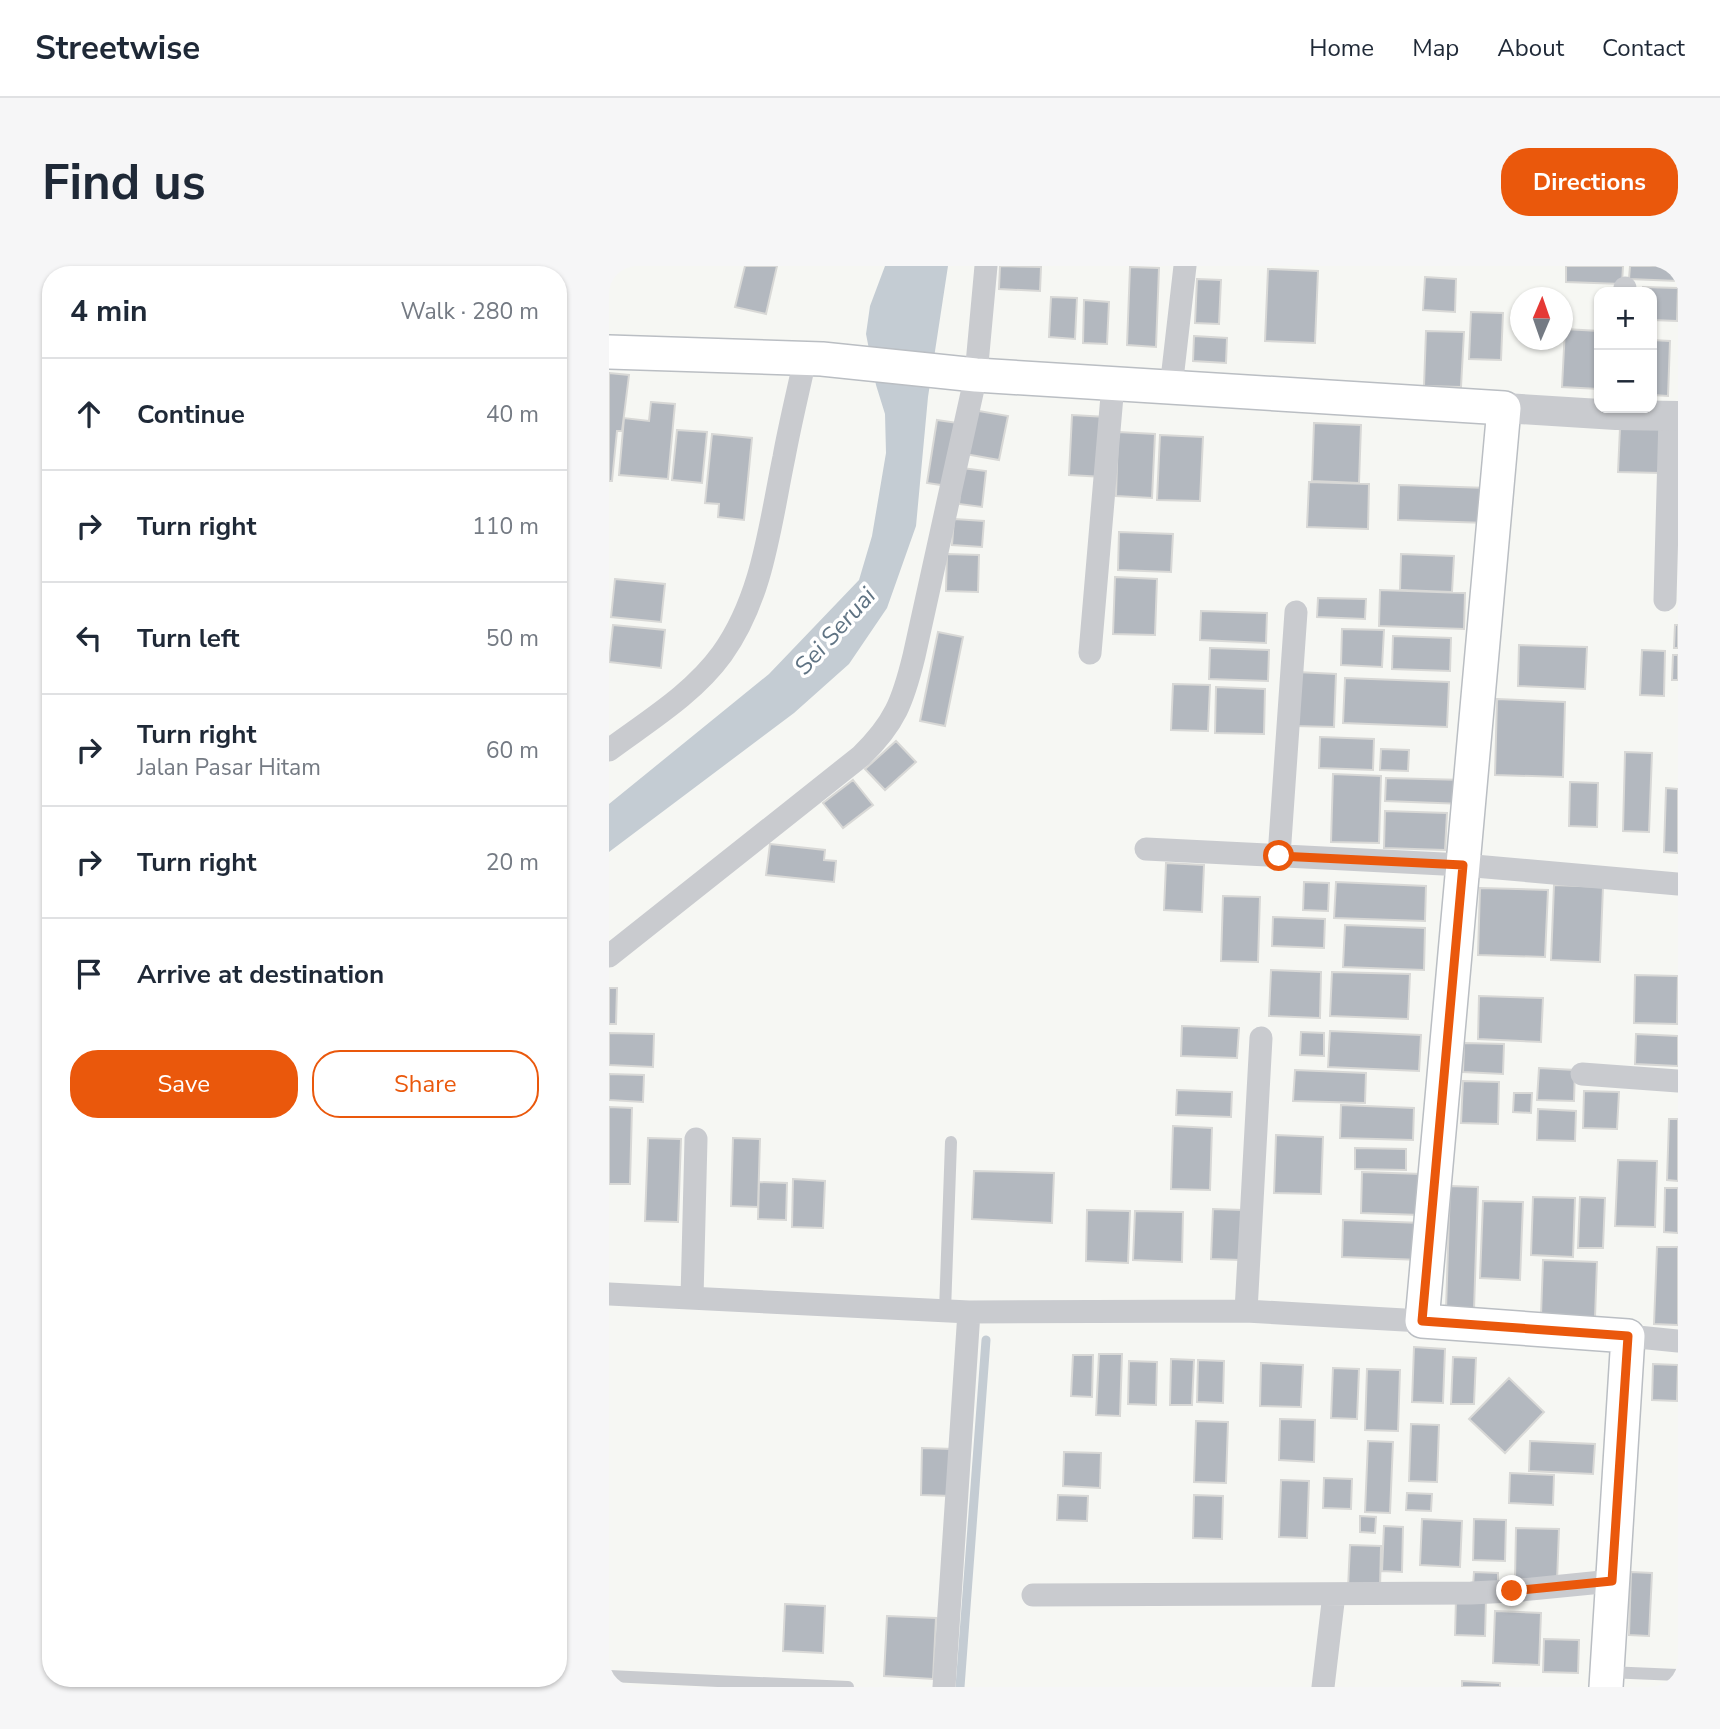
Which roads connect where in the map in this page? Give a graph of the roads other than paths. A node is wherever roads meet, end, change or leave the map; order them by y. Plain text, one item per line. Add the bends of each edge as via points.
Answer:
1 (986, 266) edge
2 (1185, 266) edge
3 (609, 352) edge
4 (814, 359) junction
5 (965, 374) junction
6 (1113, 384) junction
7 (1171, 388) junction
8 (1504, 408) junction
9 (1594, 411) edge
10 (1631, 413) edge
11 (1674, 416) edge
12 (1665, 600) dead end
13 (1296, 612) dead end
14 (1090, 653) dead end
15 (609, 750) edge
16 (1146, 849) dead end
17 (1279, 856) junction
18 (1463, 865) junction
19 (1678, 884) edge
20 (609, 956) edge
21 (1261, 1038) dead end
22 (1582, 1074) dead end
23 (1678, 1081) edge
24 (696, 1139) dead end
25 (951, 1142) dead end
26 (609, 1294) edge
27 (692, 1298) junction
28 (946, 1311) junction
29 (1246, 1311) junction
30 (969, 1312) junction
31 (1422, 1321) junction
32 (1628, 1336) junction
33 (1678, 1341) edge
34 (1612, 1581) junction
35 (1334, 1594) junction
36 (1033, 1595) dead end
37 (1678, 1675) edge
38 (609, 1676) edge
39 (1606, 1679) edge
40 (848, 1687) edge
41 (944, 1687) edge
42 (1323, 1687) edge

1 - 5 street
2 - 7 street
3 - 4 main road
4 - 5 main road
4 - 15 street via 784,457 753,594 739,624 723,653 695,683
5 - 6 main road
5 - 20 street via 914,656 891,722 861,756
6 - 7 main road
6 - 14 street
7 - 8 main road
8 - 9 street
8 - 18 main road
10 - 11 street
11 - 12 street
13 - 17 street
16 - 17 street
17 - 18 street
18 - 19 street
18 - 31 main road
21 - 29 street
22 - 23 street
24 - 27 street
25 - 28 lane
26 - 27 street
27 - 28 street
28 - 30 street
29 - 30 street
29 - 31 street
30 - 41 street
31 - 32 main road
32 - 33 street
32 - 34 main road
34 - 35 street via 1498,1592
34 - 39 main road
35 - 36 street
35 - 42 street
37 - 39 lane
38 - 40 lane

